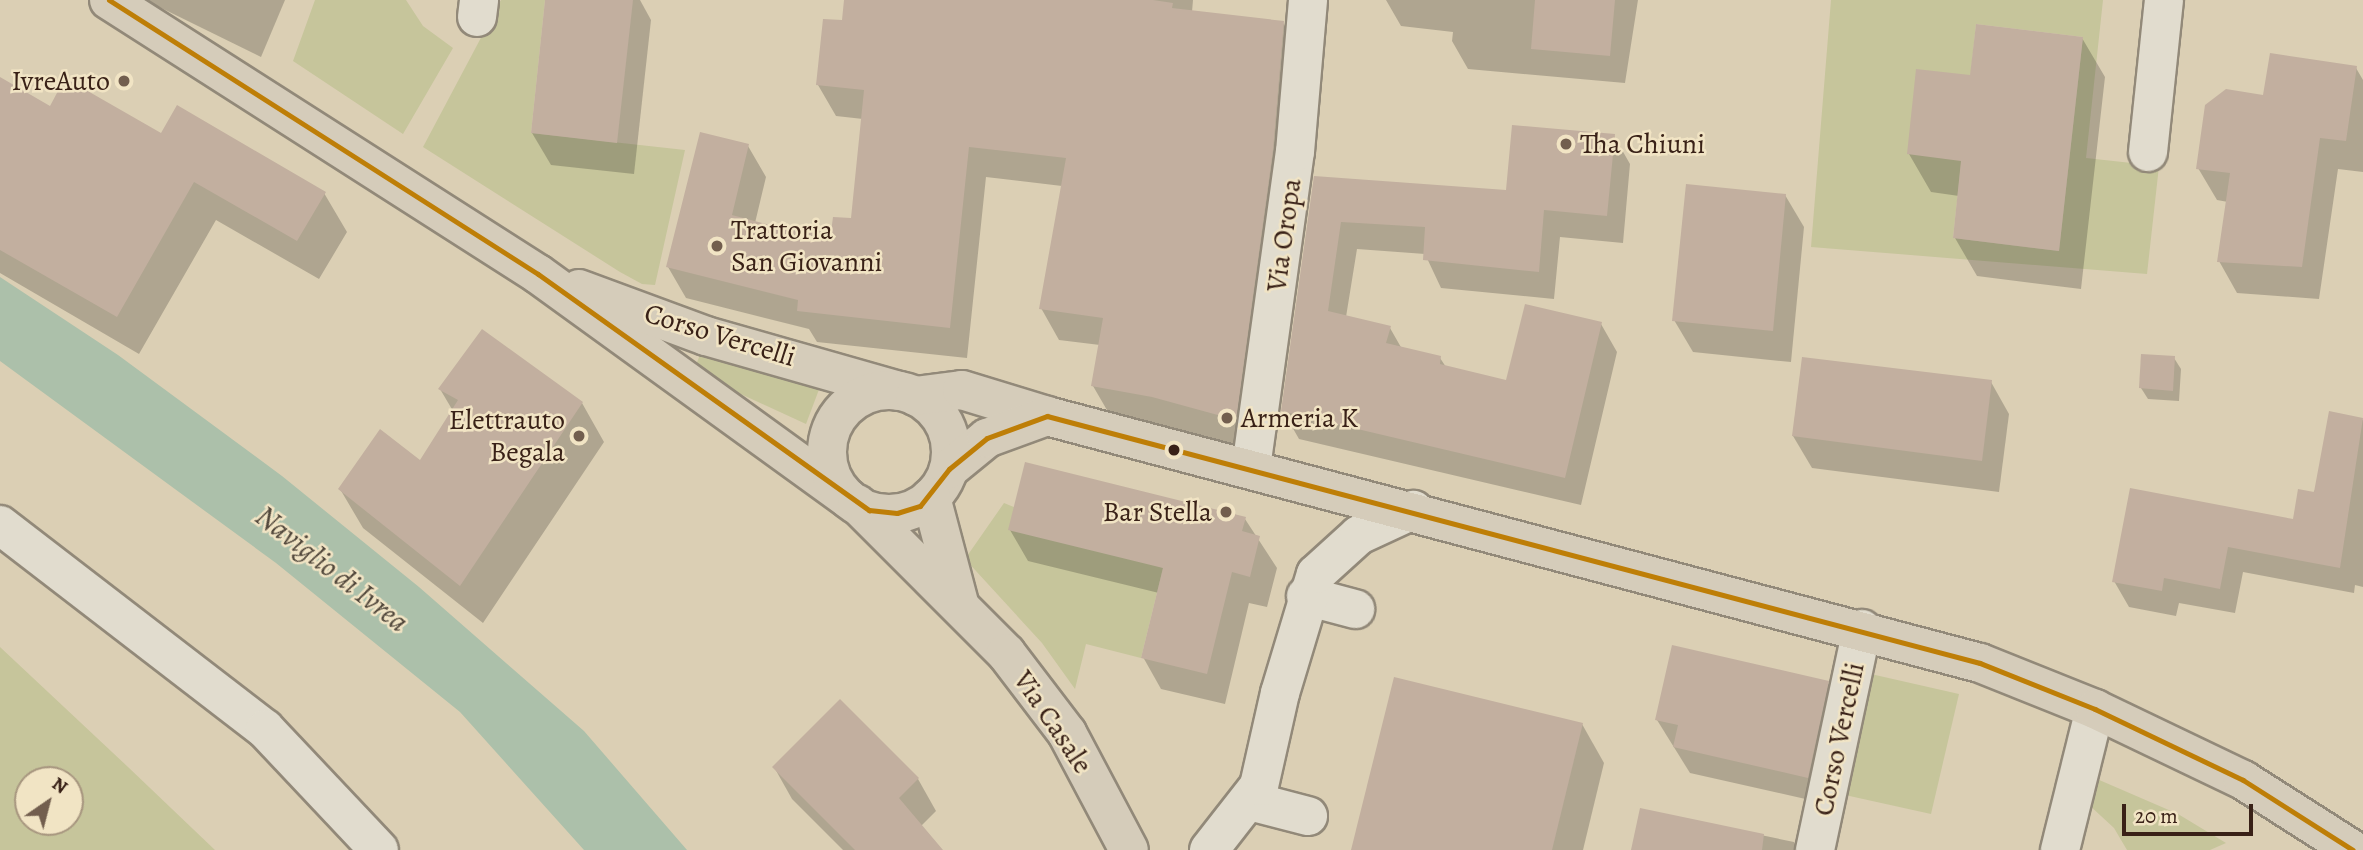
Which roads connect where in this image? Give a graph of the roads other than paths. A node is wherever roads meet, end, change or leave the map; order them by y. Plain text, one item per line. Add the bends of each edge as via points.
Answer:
1 (109, 0) edge
2 (1308, 0) edge
3 (2164, 0) edge
4 (2148, 152) dead end
5 (538, 274) junction
6 (909, 394) junction
7 (1047, 416) junction
8 (1251, 468) junction
9 (940, 483) junction
10 (853, 501) junction
11 (1413, 510) junction
12 (0, 526) edge
13 (1306, 596) junction
14 (960, 605) junction
15 (1355, 608) dead end
16 (1862, 629) junction
17 (2095, 709) junction
18 (1250, 801) junction
19 (1308, 816) dead end
20 (379, 850) edge
21 (1129, 850) edge
22 (1209, 850) edge
23 (1815, 850) edge
24 (2060, 850) edge
25 (2353, 850) edge

1 - 5 main road, Corso Vercelli
2 - 8 street, Via Oropa via 1295,152
3 - 4 street
5 - 6 main road, Corso Vercelli via 706,335
5 - 10 main road, Corso Vercelli
6 - 7 main road, Corso Vercelli via 962,390
6 - 9 main road via 934,409 946,429
6 - 10 main road via 882,391 860,398 834,424 828,446 830,469
7 - 8 main road, Corso Vercelli
7 - 9 main road via 987,438
8 - 11 main road, Corso Vercelli
9 - 10 main road via 897,513 877,512
9 - 14 main road, Via Casale
10 - 14 main road, Via Casale
11 - 13 street via 1359,535 1316,574
11 - 16 main road, Corso Vercelli
12 - 20 street via 265,729
13 - 15 street
13 - 18 street via 1259,786
14 - 21 main road, Via Casale via 1006,653 1067,733
16 - 17 main road, Corso Vercelli via 2004,671
16 - 23 street, Corso Vercelli
17 - 24 street
17 - 25 main road, Corso Vercelli via 2243,780
18 - 19 street
18 - 22 street

